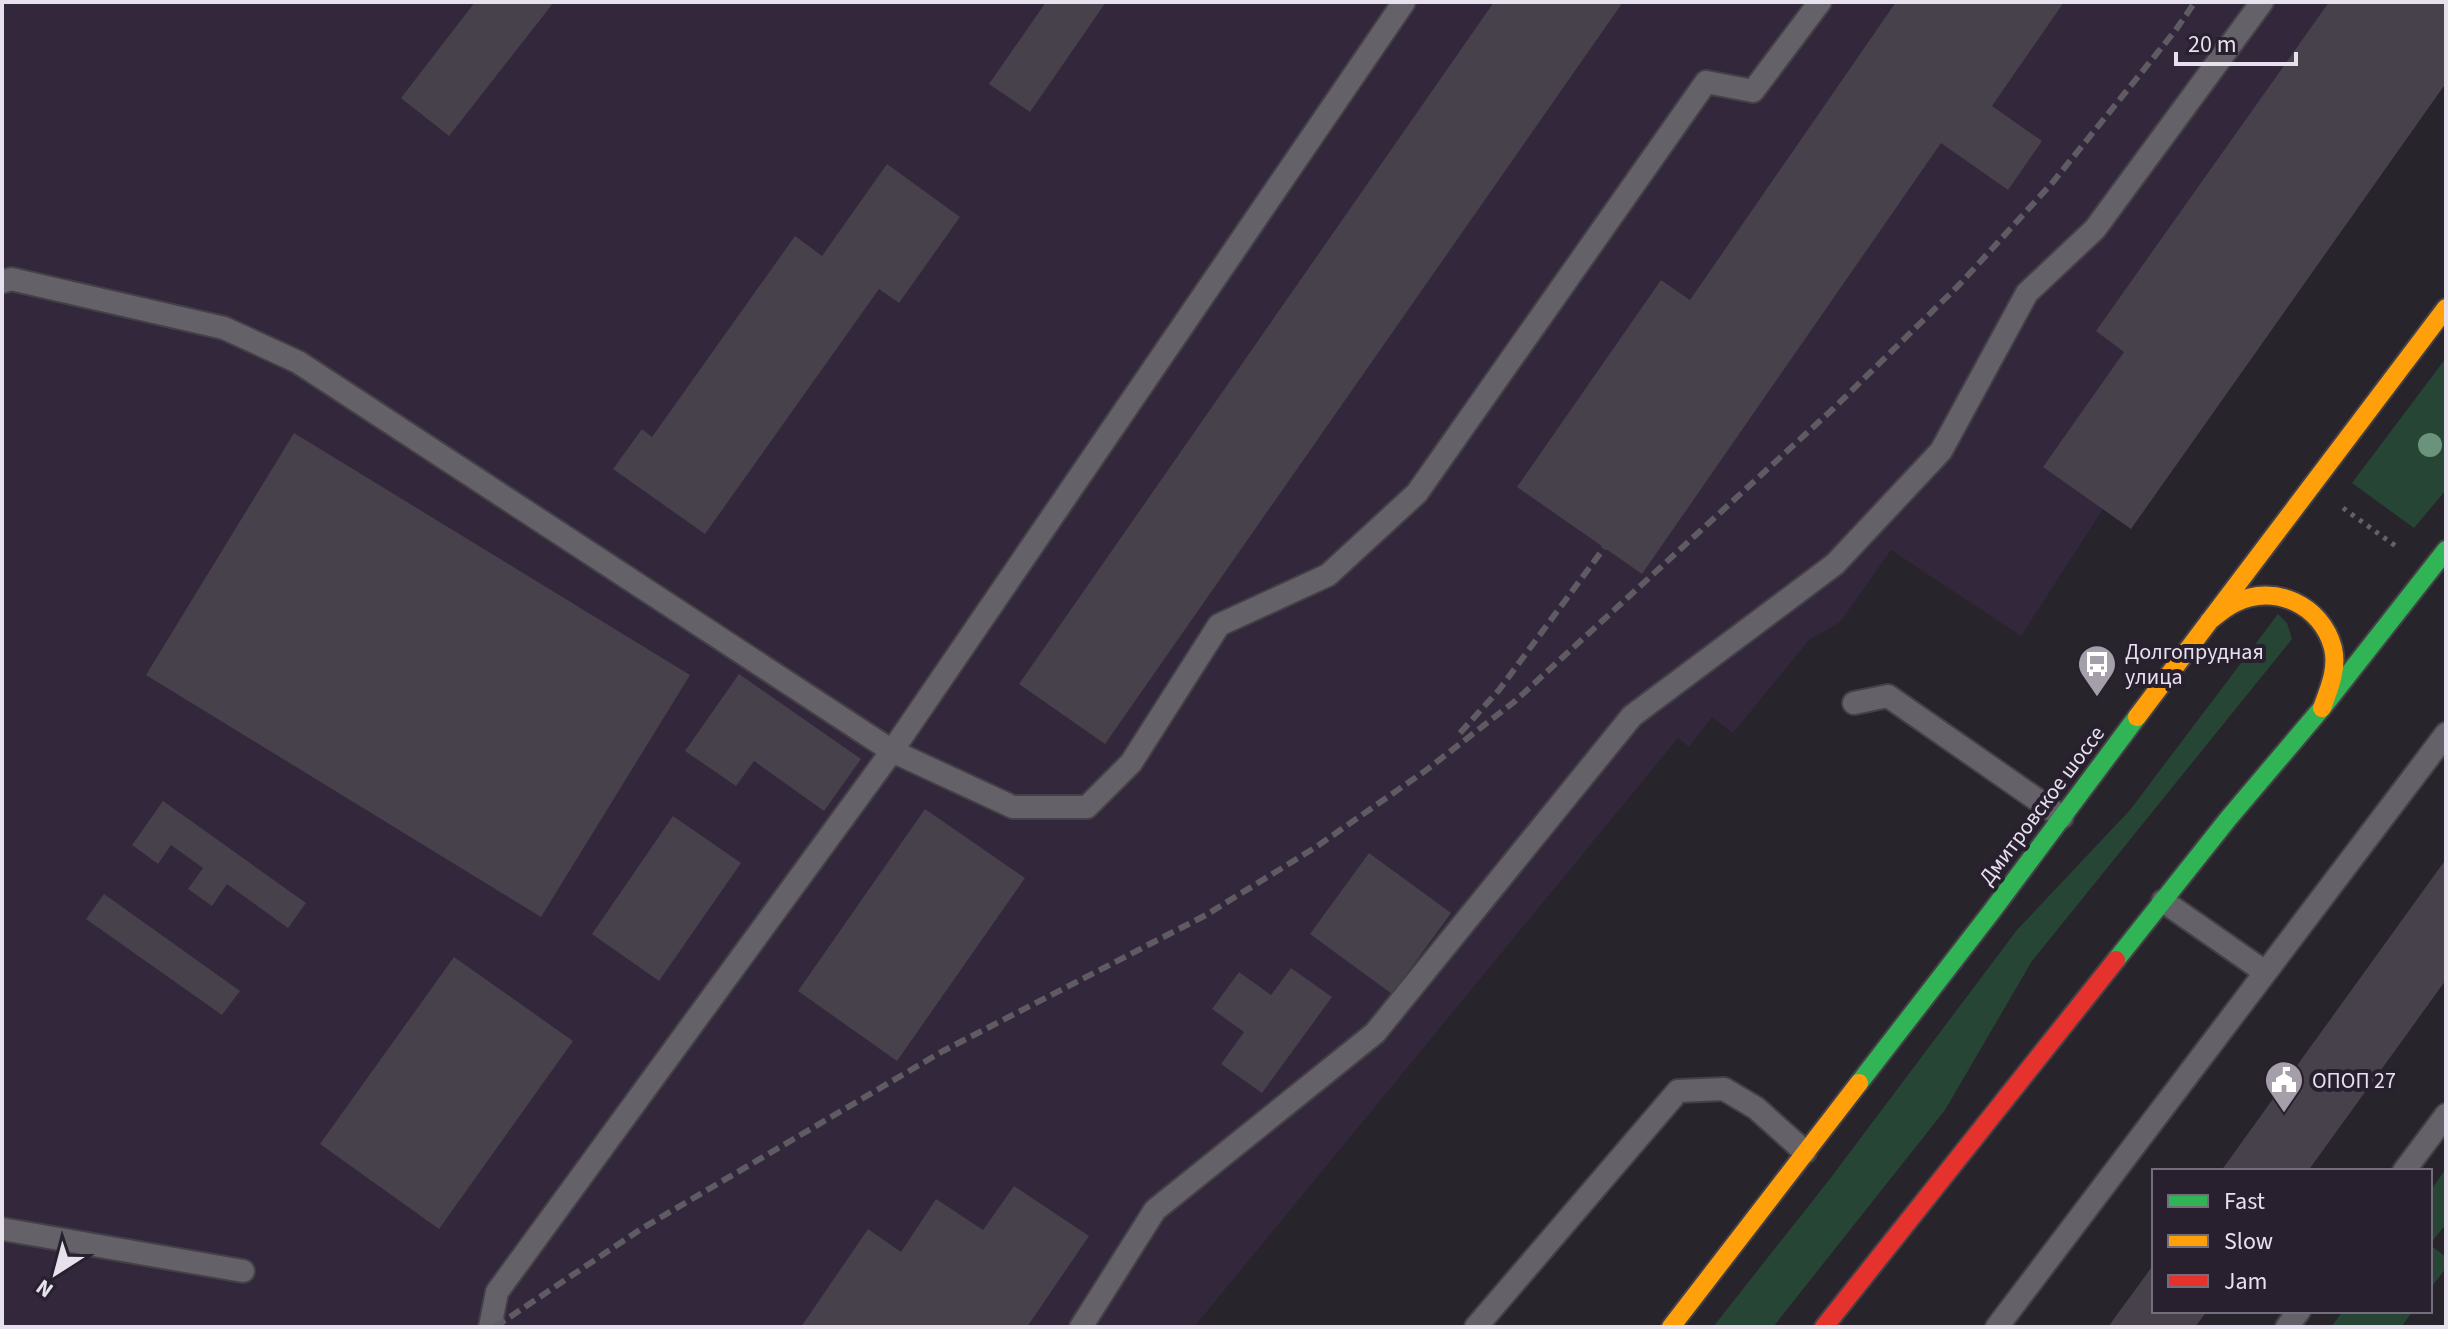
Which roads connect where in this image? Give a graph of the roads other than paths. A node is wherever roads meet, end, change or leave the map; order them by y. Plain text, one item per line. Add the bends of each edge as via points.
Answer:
1 (1404, 2) edge
2 (1820, 2) edge
3 (2262, 2) edge
4 (5, 280) edge
5 (2446, 308) edge
6 (2446, 550) edge
7 (2209, 621) junction
8 (1854, 703) dead end
9 (2322, 708) junction
10 (2446, 734) edge
11 (892, 751) junction
12 (2062, 817) junction
13 (2163, 901) junction
14 (2265, 972) junction
15 (2446, 1115) edge
16 (1805, 1152) junction
17 (2406, 1169) edge
18 (2, 1229) edge
19 (243, 1271) dead end
20 (490, 1327) edge
21 (1081, 1327) edge
22 (1476, 1327) edge
23 (1671, 1327) edge
24 (1824, 1327) edge
25 (1997, 1327) edge

1 - 11 lane
2 - 11 lane via 1753,91 1706,82 1417,493 1328,575 1219,625 1131,763 1087,807 1013,807
3 - 21 lane via 2095,229 2027,293 1941,451 1835,564 1632,716 1375,1033 1155,1210
4 - 11 lane via 224,328 298,362
5 - 7 main road, Дмитровское шоссе
6 - 9 main road
7 - 9 main road via 2223,607 2261,594 2290,599 2316,615 2335,650 2332,690
7 - 12 main road, Дмитровское шоссе
8 - 12 lane via 1888,696
9 - 13 main road
10 - 14 lane
11 - 20 lane via 497,1292
12 - 16 main road, Дмитровское шоссе
13 - 14 lane
13 - 24 main road
14 - 25 lane
15 - 17 lane
16 - 22 lane via 1756,1108 1724,1089 1678,1091
16 - 23 main road, Дмитровское шоссе
18 - 19 lane

